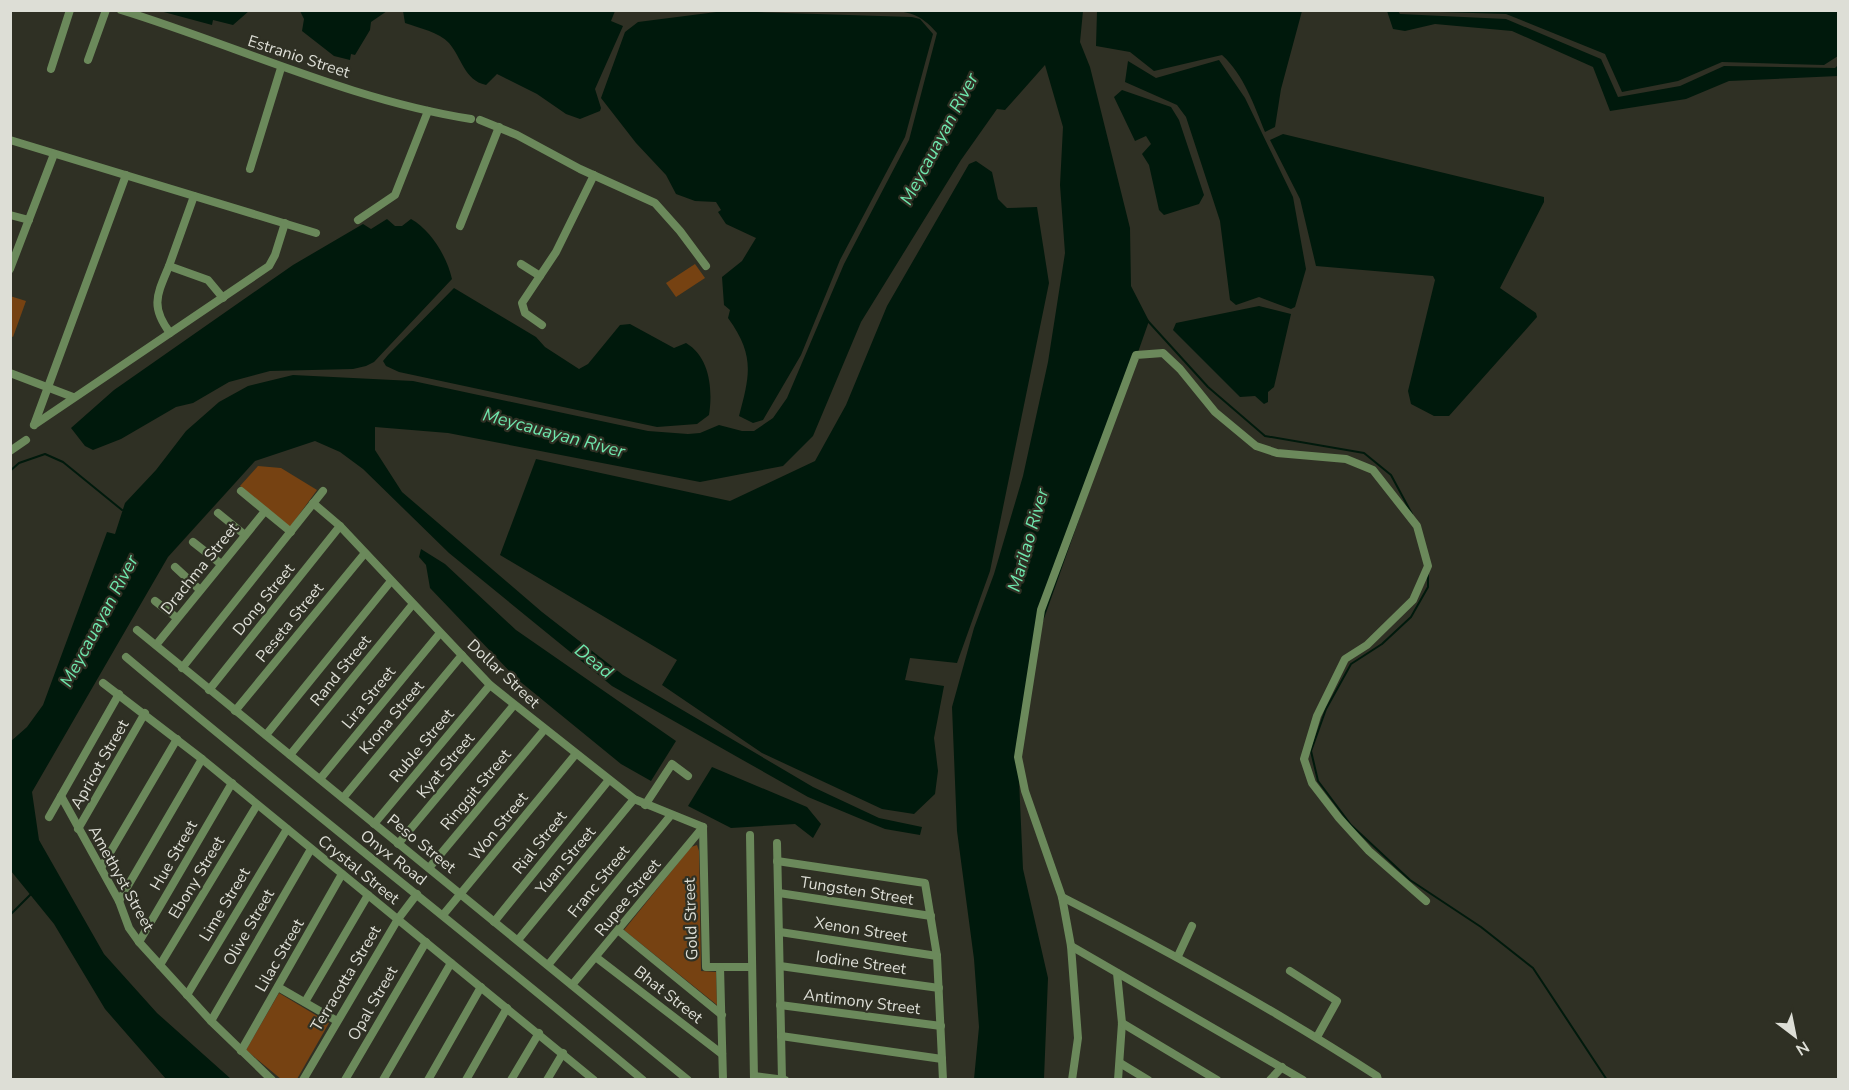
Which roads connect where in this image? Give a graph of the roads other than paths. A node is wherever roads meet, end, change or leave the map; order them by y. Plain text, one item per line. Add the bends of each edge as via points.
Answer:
1 (70, 10) edge
2 (106, 10) edge
3 (121, 10) edge
4 (88, 60) dead end
5 (281, 68) junction
6 (51, 69) dead end
7 (428, 111) junction
8 (499, 127) junction
9 (10, 140) edge
10 (54, 154) junction
11 (249, 169) dead end
12 (126, 175) junction
13 (594, 175) junction
14 (194, 196) junction
15 (10, 215) edge
16 (29, 220) junction
17 (358, 220) dead end
18 (285, 223) junction
19 (460, 226) dead end
20 (316, 233) dead end
21 (521, 264) dead end
22 (169, 266) junction
23 (706, 266) dead end
24 (10, 268) edge
25 (540, 276) junction
26 (223, 298) junction
27 (542, 325) dead end
28 (170, 333) junction
29 (10, 373) edge
30 (48, 387) junction
31 (73, 397) junction
32 (27, 440) dead end
33 (10, 451) edge
34 (241, 491) dead end
35 (322, 491) dead end
36 (313, 503) junction
37 (265, 511) junction
38 (218, 513) dead end
39 (340, 526) junction
40 (291, 532) junction
41 (246, 535) junction
42 (193, 542) dead end
43 (365, 553) junction
44 (221, 564) junction
45 (174, 567) dead end
46 (391, 581) junction
47 (200, 590) junction
48 (155, 601) dead end
49 (413, 603) junction
50 (177, 618) junction
51 (137, 630) dead end
52 (440, 633) junction
53 (156, 645) junction
54 (462, 655) junction
55 (126, 657) dead end
56 (182, 668) junction
57 (104, 683) dead end
58 (490, 685) junction
59 (209, 690) junction
60 (119, 694) junction
61 (514, 705) junction
62 (235, 711) junction
63 (145, 713) junction
64 (544, 730) junction
65 (266, 735) junction
66 (177, 739) junction
67 (290, 755) junction
68 (575, 755) junction
69 (202, 759) junction
70 (688, 776) dead end
71 (320, 779) junction
72 (608, 781) junction
73 (232, 783) junction
74 (61, 796) junction
75 (343, 798) junction
76 (634, 799) junction
77 (257, 805) junction
78 (645, 805) junction
79 (671, 815) junction
80 (49, 817) dead end
81 (374, 824) junction
82 (703, 827) junction
83 (78, 829) junction
84 (287, 829) junction
85 (750, 835) dead end
86 (777, 843) dead end
87 (398, 844) junction
88 (311, 849) junction
89 (777, 861) junction
90 (100, 868) junction
91 (429, 868) junction
92 (342, 874) junction
93 (779, 893) junction
94 (417, 894) junction
95 (368, 895) junction
96 (461, 895) junction
97 (1062, 897) junction
98 (119, 901) junction
99 (1426, 901) dead end
100 (443, 915) junction
101 (931, 916) junction
102 (398, 920) junction
103 (494, 922) junction
104 (1192, 926) dead end
105 (619, 931) junction
106 (780, 932) junction
107 (518, 940) junction
108 (139, 942) junction
109 (426, 942) junction
110 (1071, 946) junction
111 (937, 956) junction
112 (1178, 956) junction
113 (597, 958) junction
114 (451, 963) junction
115 (160, 965) junction
116 (548, 965) junction
117 (780, 966) junction
118 (720, 967) junction
119 (751, 967) junction
120 (1290, 971) dead end
121 (1117, 974) junction
122 (572, 985) junction
123 (278, 987) junction
124 (481, 987) junction
125 (939, 988) junction
126 (187, 995) junction
127 (305, 1002) junction
128 (780, 1005) junction
129 (507, 1008) junction
130 (722, 1015) junction
131 (211, 1021) junction
132 (338, 1021) junction
133 (1122, 1023) junction
134 (941, 1026) junction
135 (538, 1033) junction
136 (781, 1036) junction
137 (1317, 1037) junction
138 (241, 1051) junction
139 (563, 1053) junction
140 (722, 1054) junction
141 (942, 1059) junction
142 (1120, 1063) junction
143 (1282, 1067) junction
144 (754, 1078) edge
145 (593, 1079) edge
146 (783, 1079) edge
147 (272, 1080) edge
148 (303, 1080) edge
149 (345, 1080) edge
150 (383, 1080) edge
151 (428, 1080) edge
152 (466, 1080) edge
153 (512, 1080) edge
154 (547, 1080) edge
155 (643, 1080) edge
156 (688, 1080) edge
157 (723, 1080) edge
158 (943, 1080) edge
159 (1072, 1080) edge
160 (1118, 1080) edge
161 (1148, 1080) edge
162 (1217, 1080) edge
163 (1270, 1080) edge
164 (1303, 1080) edge
165 (1378, 1080) edge

1 - 6 street
2 - 4 street
3 - 5 street, Estranio Street
5 - 7 street, Estranio Street
5 - 11 street
7 - 8 street, Estranio Street
7 - 17 street via 395,195
8 - 13 street, Estranio Street
8 - 19 street
9 - 10 street
10 - 12 street
10 - 16 street
12 - 14 street
12 - 30 street
13 - 23 street, Estranio Street via 655,203
13 - 25 street
14 - 18 street
14 - 22 street
15 - 16 street
16 - 24 street
18 - 20 street
18 - 26 street via 269,266
21 - 25 street
22 - 26 street via 208,280
22 - 28 street via 156,302 160,320
25 - 27 street via 522,306 525,313
26 - 28 street
28 - 31 street
29 - 30 street
30 - 31 street
30 - 31 street via 34,425
32 - 33 street
34 - 37 street
35 - 36 street
36 - 39 street, Dollar Street
36 - 40 street
37 - 40 street
37 - 41 street, Drachma Street
38 - 41 street
39 - 43 street, Dollar Street
39 - 59 street, Dong Street
40 - 56 street
41 - 44 street, Drachma Street
42 - 44 street
43 - 46 street, Dollar Street
43 - 62 street, Peseta Street
44 - 47 street, Drachma Street
45 - 47 street
46 - 49 street, Dollar Street
46 - 65 street
47 - 50 street, Drachma Street
48 - 50 street
49 - 52 street, Dollar Street
49 - 67 street, Rand Street
50 - 53 street, Drachma Street
51 - 53 street, Peso Street
52 - 54 street, Dollar Street
52 - 71 street, Lira Street
53 - 56 street, Peso Street
54 - 58 street, Dollar Street
54 - 75 street, Krona Street
55 - 94 street, Onyx Road
56 - 59 street, Peso Street
57 - 60 street, Crystal Street
58 - 61 street, Dollar Street
58 - 81 street, Ruble Street
59 - 62 street, Peso Street
60 - 63 street, Crystal Street
60 - 74 street
61 - 64 street, Dollar Street
61 - 87 street, Kyat Street
62 - 65 street, Peso Street
63 - 66 street, Crystal Street
63 - 83 street, Apricot Street
64 - 68 street, Dollar Street
64 - 91 street, Ringgit Street
65 - 67 street, Peso Street
66 - 69 street, Crystal Street
66 - 90 street
67 - 71 street, Peso Street
68 - 72 street, Dollar Street
68 - 96 street, Won Street
69 - 73 street, Crystal Street
69 - 98 street
70 - 78 street via 672,764
71 - 75 street, Peso Street
72 - 76 street, Dollar Street
72 - 103 street, Rial Street
73 - 77 street, Crystal Street
73 - 108 street, Hue Street
74 - 80 street
74 - 83 street, Amethyst Street
75 - 81 street, Peso Street
76 - 78 street, Dollar Street
76 - 107 street, Yuan Street
77 - 84 street, Crystal Street
77 - 115 street, Ebony Street
78 - 79 street, Dollar Street
79 - 82 street, Dollar Street
79 - 116 street, Franc Street
81 - 87 street, Peso Street
82 - 105 street, Rupee Street
82 - 118 street, Gold Street via 706,968
83 - 90 street, Amethyst Street
84 - 88 street, Crystal Street
84 - 126 street, Lime Street
85 - 119 street
86 - 89 street
87 - 91 street, Peso Street
88 - 92 street, Crystal Street
88 - 131 street, Olive Street
89 - 93 street
89 - 101 street via 925,883
90 - 98 street, Amethyst Street
91 - 96 street, Peso Street
92 - 95 street, Crystal Street
92 - 123 street, Lilac Street
93 - 101 street, Tungsten Street
93 - 106 street
94 - 100 street, Onyx Road
94 - 102 street, Terracotta Street
95 - 102 street, Crystal Street
95 - 127 street
96 - 100 street, Won Street
96 - 103 street, Peso Street
97 - 99 street via 1025,791 1018,757 1041,610 1136,355 1163,354 1215,412 1256,446 1277,453 1346,459 1373,470 1417,526 1428,566 1413,600 1367,645 1345,659 1317,716 1304,759 1312,783 1339,818 1369,851
97 - 110 street
97 - 112 street
98 - 108 street, Amethyst Street
100 - 155 street, Onyx Road
101 - 111 street
102 - 109 street, Crystal Street
102 - 132 street, Terracotta Street
103 - 107 street, Peso Street
104 - 112 street
105 - 113 street, Rupee Street
105 - 130 street
106 - 111 street, Xenon Street
106 - 117 street
107 - 116 street, Peso Street
108 - 115 street, Amethyst Street
109 - 114 street, Crystal Street
109 - 149 street, Opal Street
110 - 121 street
110 - 159 street via 1078,1038
111 - 125 street
112 - 137 street
113 - 122 street, Rupee Street
113 - 140 street, Bhat Street
114 - 124 street, Crystal Street
114 - 150 street
115 - 126 street, Amethyst Street
116 - 122 street, Peso Street
117 - 125 street, Iodine Street
117 - 128 street
118 - 119 street, Gold Street
118 - 130 street
119 - 144 street
120 - 137 street via 1337,1001
121 - 133 street
121 - 143 street
122 - 156 street, Peso Street
123 - 127 street
123 - 138 street, Lilac Street
124 - 129 street, Crystal Street
124 - 151 street
125 - 134 street
126 - 131 street, Amethyst Street
127 - 132 street
128 - 134 street, Antimony Street
128 - 136 street
129 - 135 street, Crystal Street
129 - 152 street
130 - 140 street
131 - 138 street, Amethyst Street
132 - 148 street, Terracotta Street
133 - 142 street
133 - 162 street
134 - 141 street
135 - 139 street, Crystal Street
135 - 153 street
136 - 141 street
136 - 146 street
137 - 165 street
138 - 147 street, Amethyst Street
139 - 145 street, Crystal Street
139 - 154 street
140 - 157 street
141 - 158 street
142 - 160 street
142 - 161 street
143 - 163 street
143 - 164 street
144 - 146 street

